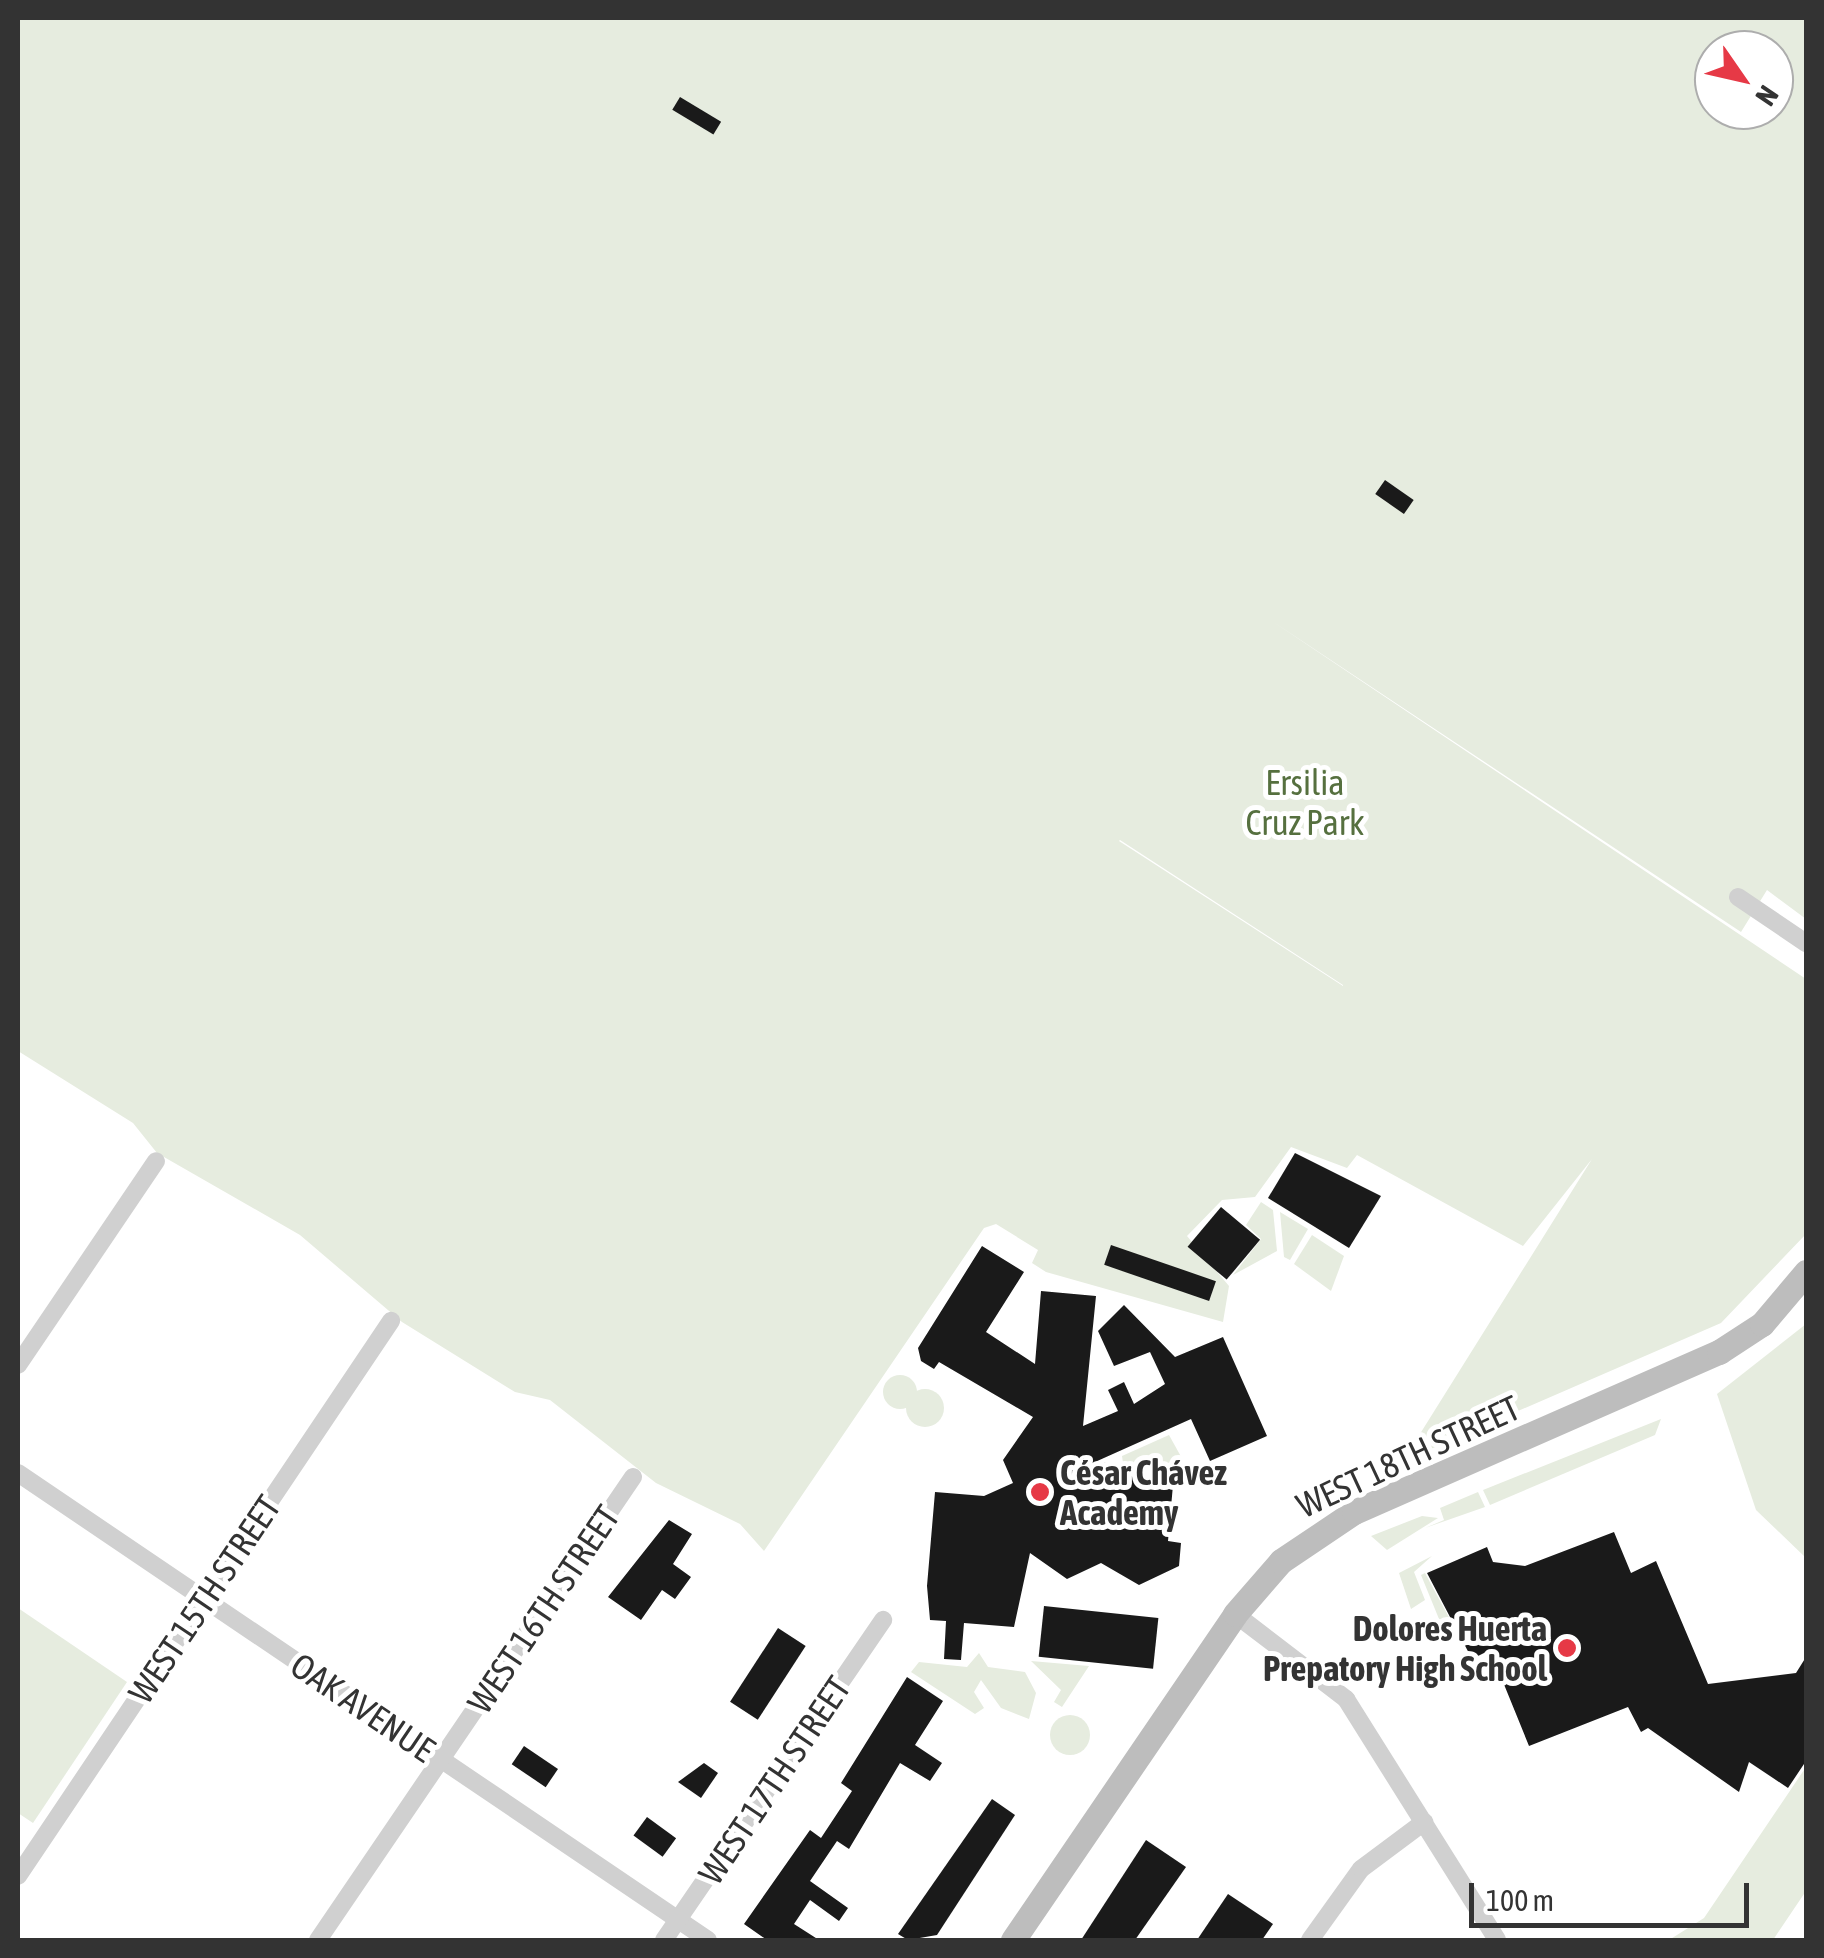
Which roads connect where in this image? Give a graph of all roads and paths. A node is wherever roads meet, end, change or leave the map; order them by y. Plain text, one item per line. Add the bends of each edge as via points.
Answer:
1 (1738, 897) dead end
2 (1806, 943) edge
3 (156, 1161) dead end
4 (1806, 1272) edge
5 (391, 1322) dead end
6 (18, 1365) edge
7 (18, 1473) edge
8 (634, 1477) dead end
9 (204, 1599) junction
10 (1235, 1614) junction
11 (883, 1620) dead end
12 (440, 1760) junction
13 (1424, 1822) junction
14 (18, 1876) edge
15 (678, 1920) junction
16 (318, 1940) edge
17 (664, 1940) edge
18 (708, 1940) edge
19 (1013, 1940) edge
20 (1310, 1940) edge
21 (1497, 1940) edge

1 - 2 street
3 - 6 street
4 - 10 street, WEST 18TH STREET via 1762,1324 1719,1352 1333,1522 1280,1561
5 - 9 street, WEST 15TH STREET
7 - 9 street, OAK AVENUE
8 - 12 street, WEST 16TH STREET
9 - 12 street, OAK AVENUE
9 - 14 street, WEST 15TH STREET
10 - 13 street via 1346,1699
10 - 19 street, WEST 18TH STREET
11 - 15 street, WEST 17TH STREET
12 - 15 street, OAK AVENUE
12 - 16 street, WEST 16TH STREET
13 - 20 street via 1361,1869
13 - 21 street
15 - 17 street, WEST 17TH STREET
15 - 18 street, OAK AVENUE

